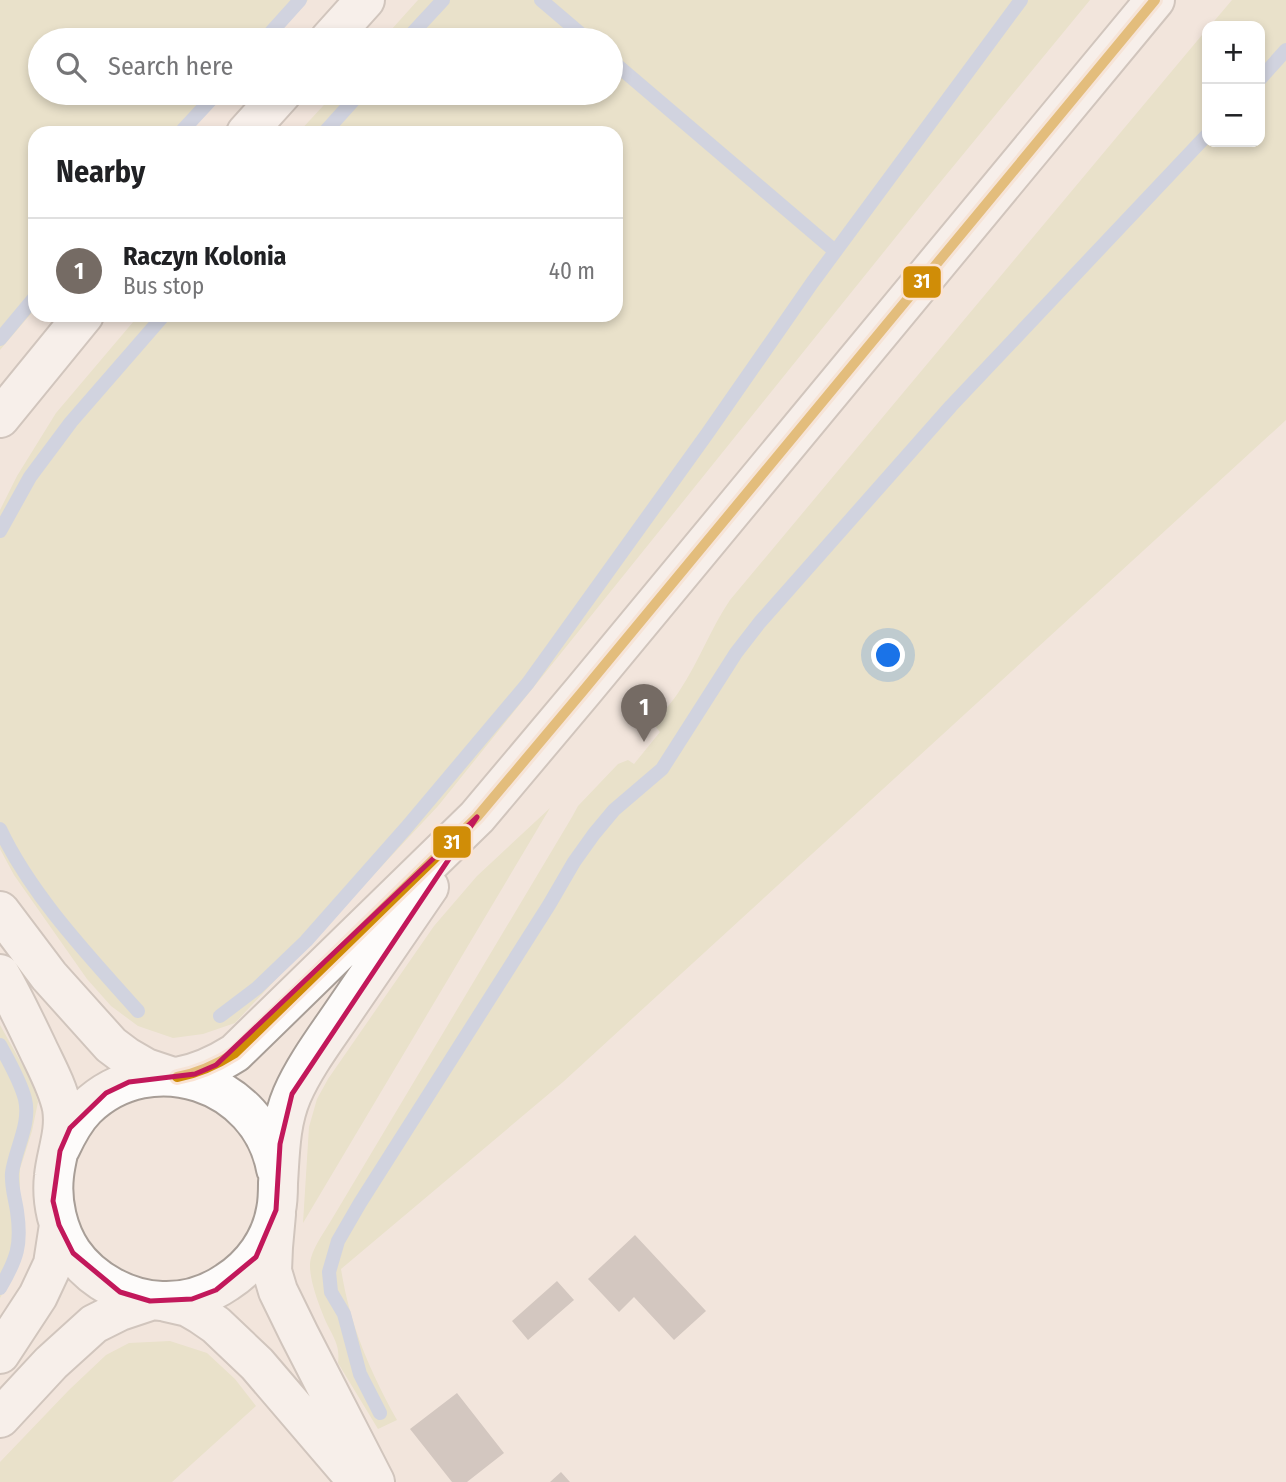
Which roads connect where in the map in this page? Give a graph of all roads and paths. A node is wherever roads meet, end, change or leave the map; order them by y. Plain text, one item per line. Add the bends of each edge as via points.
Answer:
1 (365, 0) edge
2 (1154, 0) edge
3 (340, 28) edge
4 (271, 105) edge
5 (252, 126) edge
6 (78, 322) edge
7 (0, 418) edge
8 (477, 817) junction
9 (0, 911) edge
10 (0, 974) edge
11 (173, 1077) junction
12 (60, 1151) junction
13 (277, 1196) junction
14 (59, 1226) junction
15 (158, 1301) junction
16 (0, 1354) edge
17 (0, 1418) edge
18 (358, 1482) edge
19 (375, 1482) edge

1 - 3 main road
2 - 8 main road
4 - 5 main road
6 - 7 main road
8 - 11 main road via 235,1052 195,1074
8 - 13 main road via 292,1094 283,1121
9 - 11 main road via 49,976 111,1045 146,1068
10 - 12 main road via 62,1107
11 - 12 main road via 129,1082 106,1093 70,1128
11 - 13 main road via 209,1085 248,1113 273,1154
12 - 14 main road via 53,1201
13 - 15 main road via 269,1235 238,1276 192,1299
13 - 19 main road via 272,1271 278,1291
14 - 15 main road via 73,1253 94,1276 120,1292
14 - 16 main road via 53,1264
15 - 17 main road via 94,1324
15 - 18 main road via 188,1307 224,1333 257,1364

